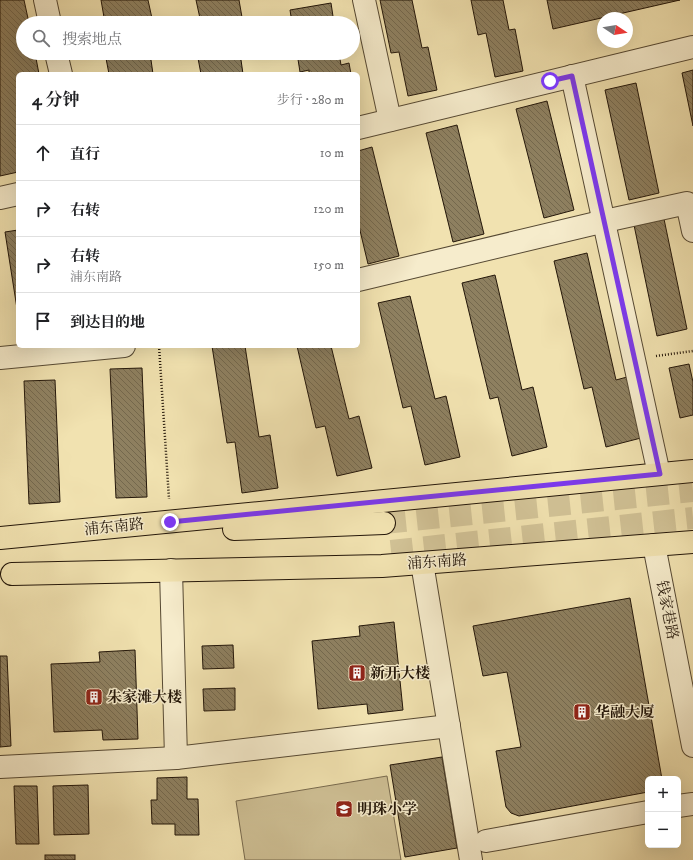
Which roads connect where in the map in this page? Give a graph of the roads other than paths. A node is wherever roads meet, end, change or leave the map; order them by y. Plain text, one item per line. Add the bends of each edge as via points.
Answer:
1 (45, 0) edge
2 (364, 0) edge
3 (48, 16) edge
4 (693, 46) edge
5 (57, 60) edge
6 (60, 72) edge
7 (572, 76) junction
8 (390, 120) junction
9 (360, 128) edge
10 (16, 194) edge
11 (0, 198) edge
12 (605, 221) junction
13 (693, 231) edge
14 (360, 280) edge
15 (103, 348) edge
16 (0, 358) edge
17 (693, 471) edge
18 (660, 474) junction
19 (384, 524) tunnel mouth
20 (7, 537) edge
21 (693, 542) edge
22 (654, 545) junction
23 (391, 551) tunnel mouth
24 (422, 563) junction
25 (171, 570) junction
26 (6, 575) edge
27 (449, 726) junction
28 (693, 746) edge
29 (176, 758) junction
30 (0, 767) edge
31 (693, 804) edge
32 (681, 806) edge
33 (645, 813) edge
34 (486, 841) dead end
35 (471, 860) edge

1 - 3 street
2 - 8 street
4 - 7 street
5 - 6 street
7 - 8 street
7 - 12 street
8 - 9 street
10 - 11 street
12 - 13 street via 687,203
12 - 14 street
12 - 18 street
15 - 16 street
17 - 18 main road, 浦东南路
18 - 20 main road, 浦东南路
19 - 20 main road, 浦东南路
21 - 22 main road, 浦东南路
22 - 24 main road, 浦东南路
22 - 28 street, 钱家巷路
23 - 26 main road, 浦东南路
24 - 25 main road, 浦东南路
24 - 27 street
25 - 26 main road, 浦东南路
25 - 29 street
27 - 29 street
27 - 35 street
29 - 30 street
31 - 32 street
33 - 34 street

